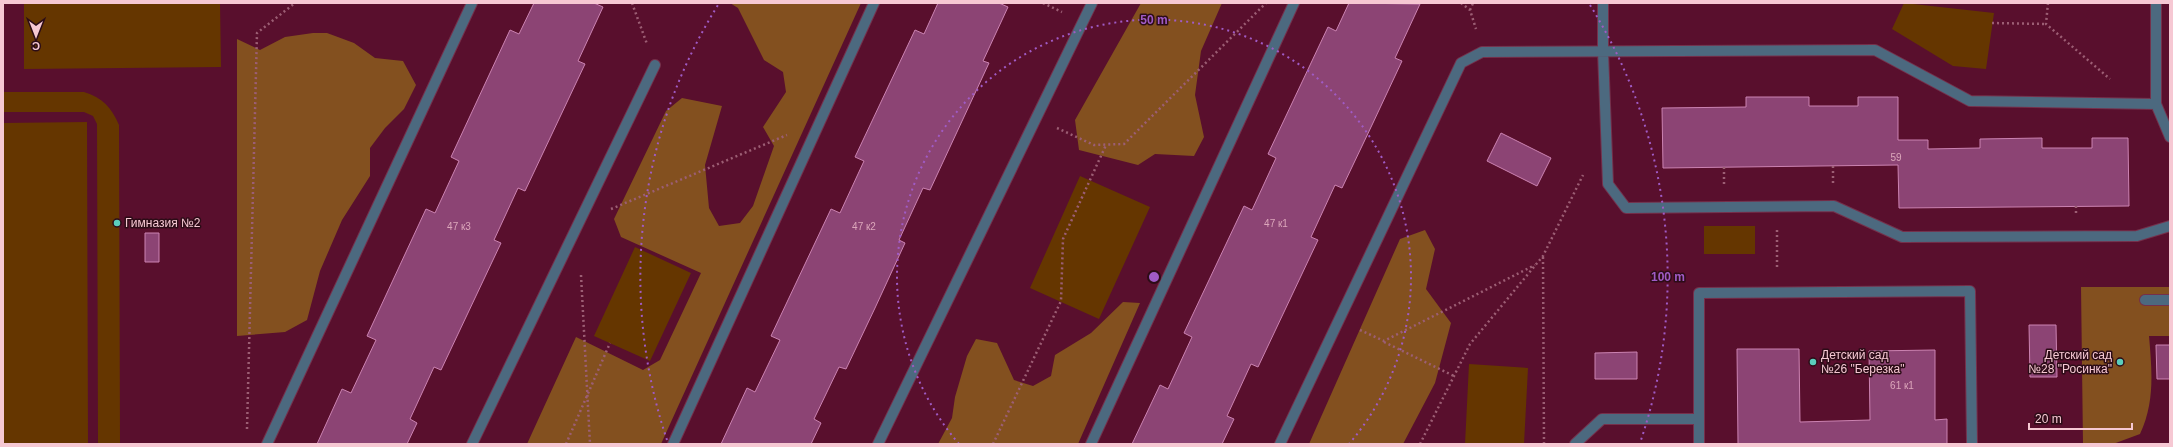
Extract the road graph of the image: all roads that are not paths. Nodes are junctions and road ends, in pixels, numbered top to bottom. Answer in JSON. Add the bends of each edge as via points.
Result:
{"nodes":[{"id":1,"x":472,"y":3,"type":"edge"},
{"id":2,"x":874,"y":3,"type":"edge"},
{"id":3,"x":1092,"y":3,"type":"edge"},
{"id":4,"x":1294,"y":3,"type":"edge"},
{"id":5,"x":1603,"y":3,"type":"edge"},
{"id":6,"x":2156,"y":3,"type":"edge"},
{"id":7,"x":1602,"y":52,"type":"junction"},
{"id":8,"x":655,"y":65,"type":"road end"},
{"id":9,"x":2156,"y":104,"type":"junction"},
{"id":10,"x":2170,"y":137,"type":"edge"},
{"id":11,"x":2170,"y":226,"type":"edge"},
{"id":12,"x":2146,"y":300,"type":"dead end"},
{"id":13,"x":2170,"y":300,"type":"edge"},
{"id":14,"x":1699,"y":419,"type":"junction"},
{"id":15,"x":266,"y":444,"type":"edge"},
{"id":16,"x":472,"y":444,"type":"edge"},
{"id":17,"x":673,"y":444,"type":"edge"},
{"id":18,"x":878,"y":444,"type":"edge"},
{"id":19,"x":1091,"y":444,"type":"edge"},
{"id":20,"x":1280,"y":444,"type":"edge"},
{"id":21,"x":1575,"y":444,"type":"edge"},
{"id":22,"x":1699,"y":444,"type":"edge"},
{"id":23,"x":1972,"y":444,"type":"edge"}],
"edges":[{"from":1,"to":15,"type":"lane"},
{"from":2,"to":17,"type":"lane"},
{"from":3,"to":18,"type":"lane"},
{"from":4,"to":19,"type":"lane"},
{"from":5,"to":7,"type":"lane"},
{"from":6,"to":9,"type":"lane"},
{"from":7,"to":9,"type":"lane","via":[[1875,50],[1970,101]]},
{"from":7,"to":11,"type":"lane","via":[[1608,184],[1626,208],[1834,206],[1902,237],[2137,236]]},
{"from":7,"to":20,"type":"lane","via":[[1482,52],[1461,64]]},
{"from":8,"to":16,"type":"lane"},
{"from":9,"to":10,"type":"lane"},
{"from":12,"to":13,"type":"lane"},
{"from":14,"to":21,"type":"lane","via":[[1602,419]]},
{"from":14,"to":22,"type":"lane"},
{"from":14,"to":23,"type":"lane","via":[[1699,293],[1970,291]]}]}
